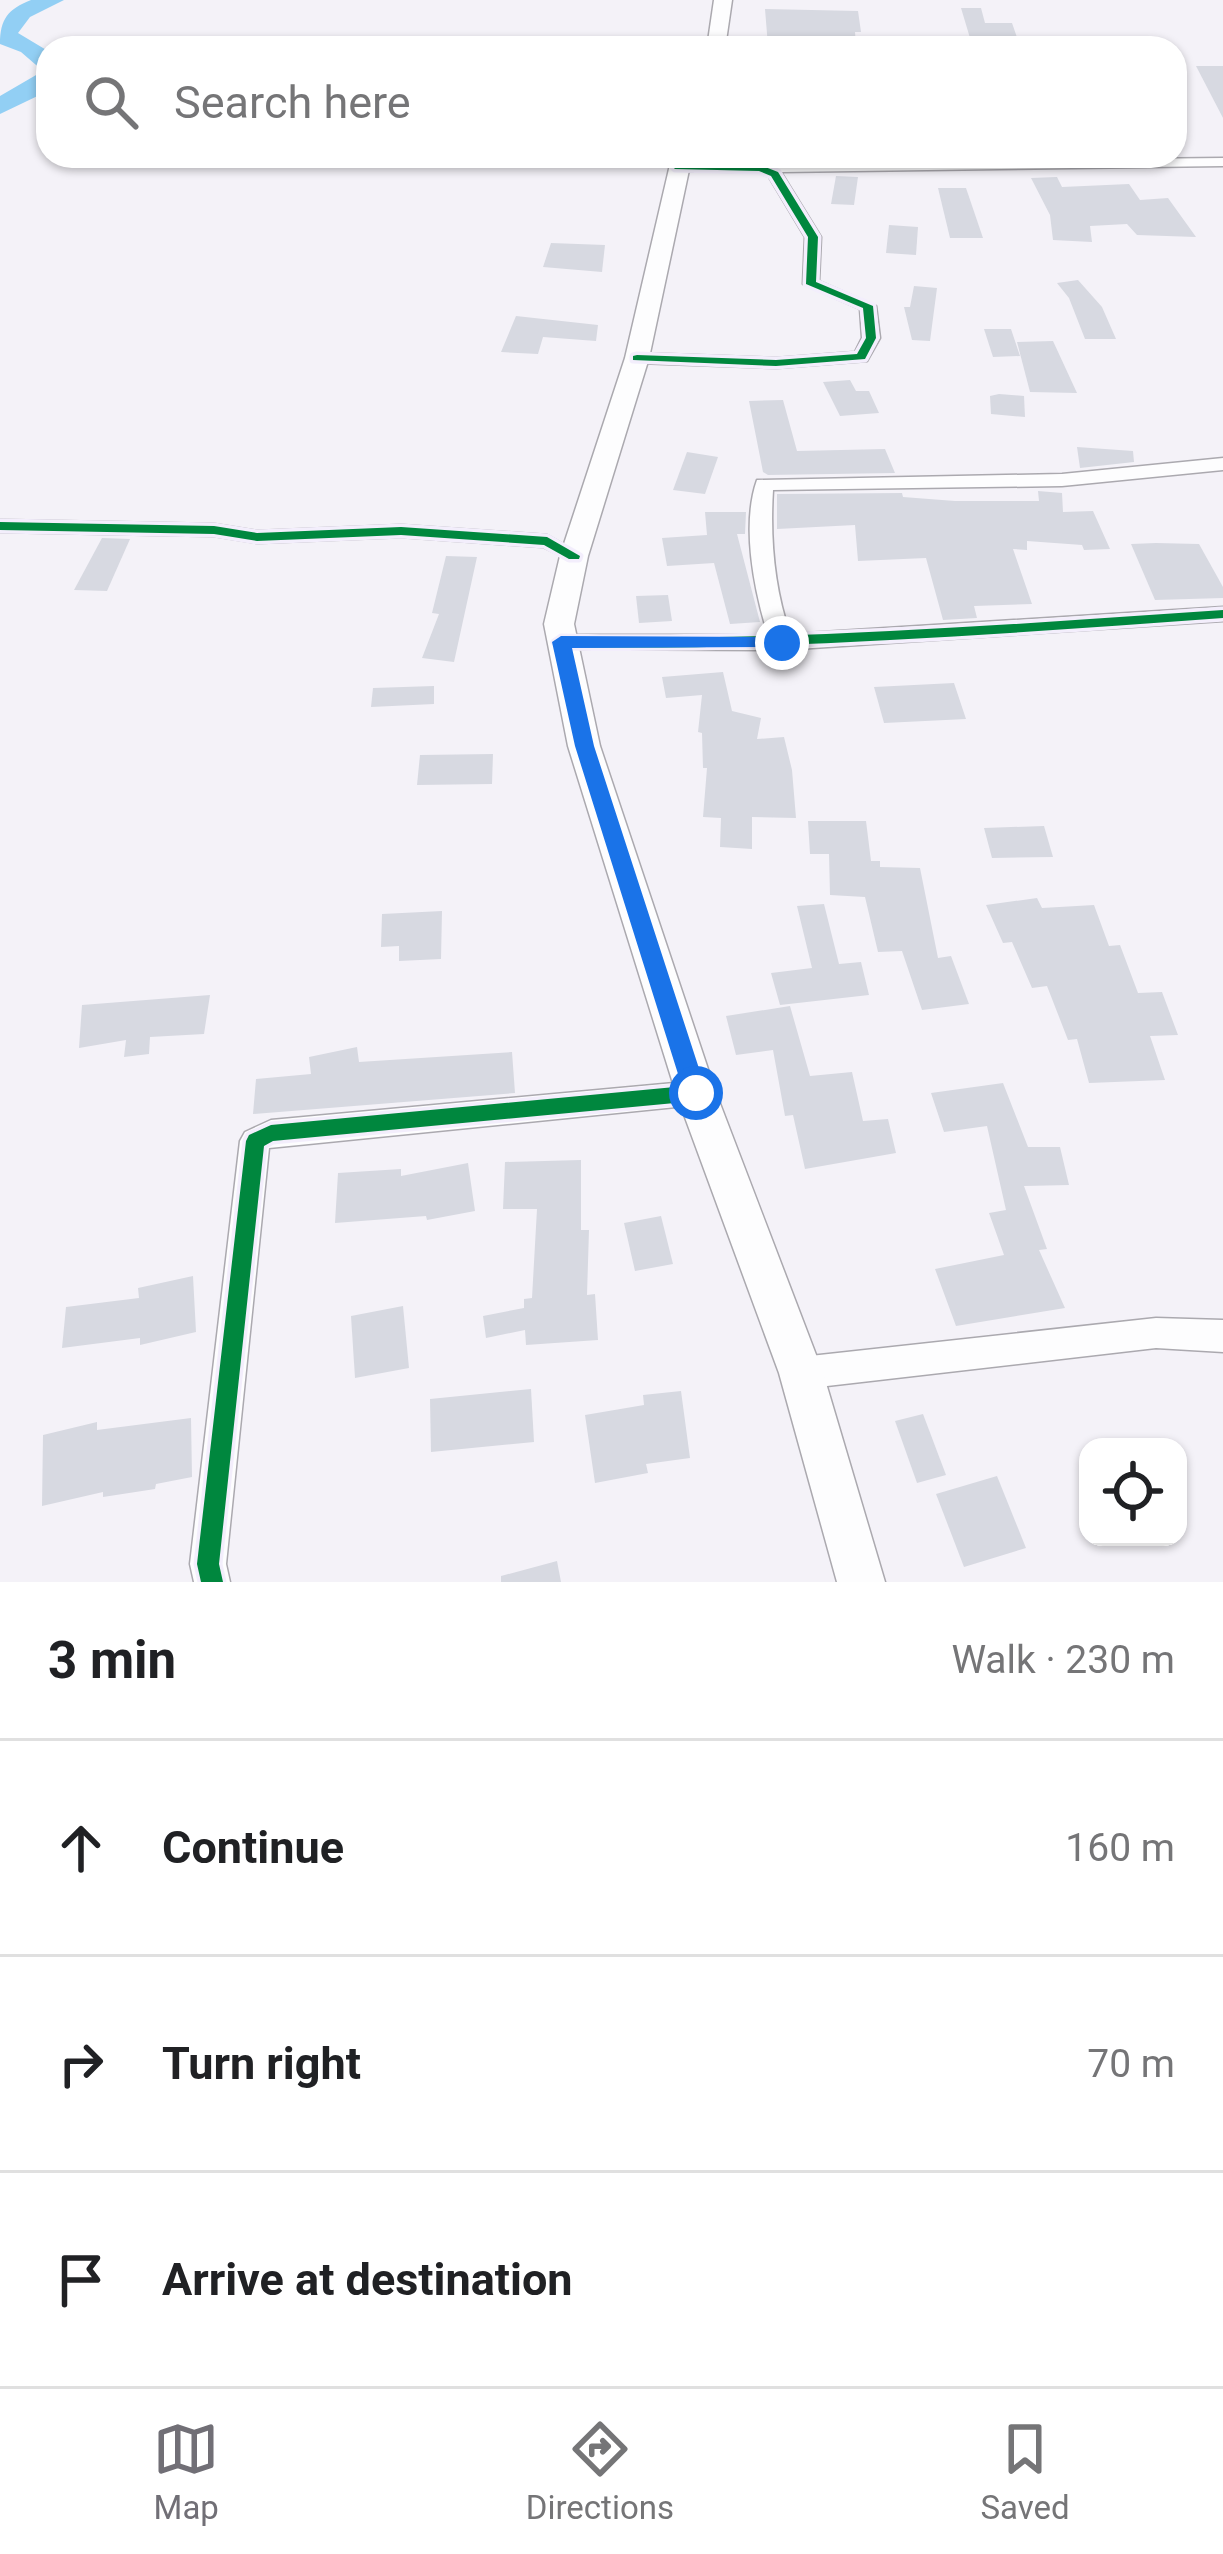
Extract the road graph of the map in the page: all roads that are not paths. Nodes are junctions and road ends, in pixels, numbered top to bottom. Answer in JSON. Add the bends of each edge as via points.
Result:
{"nodes":[{"id":1,"x":723,"y":0,"type":"edge"},
{"id":2,"x":718,"y":36,"type":"edge"},
{"id":3,"x":1187,"y":162,"type":"edge"},
{"id":4,"x":1223,"y":162,"type":"edge"},
{"id":5,"x":679,"y":168,"type":"edge"},
{"id":6,"x":760,"y":168,"type":"edge"},
{"id":7,"x":637,"y":358,"type":"junction"},
{"id":8,"x":1223,"y":464,"type":"edge"},
{"id":9,"x":0,"y":526,"type":"edge"},
{"id":10,"x":574,"y":556,"type":"junction"},
{"id":11,"x":1223,"y":614,"type":"edge"},
{"id":12,"x":561,"y":642,"type":"junction"},
{"id":13,"x":782,"y":643,"type":"junction"},
{"id":14,"x":696,"y":1093,"type":"junction"},
{"id":15,"x":1223,"y":1336,"type":"edge"},
{"id":16,"x":801,"y":1373,"type":"junction"},
{"id":17,"x":212,"y":1582,"type":"edge"},
{"id":18,"x":861,"y":1582,"type":"edge"}],
"edges":[{"from":1,"to":2,"type":"main road"},
{"from":3,"to":4,"type":"street"},
{"from":5,"to":7,"type":"main road"},
{"from":6,"to":7,"type":"street","via":[[785,185],[812,237],[811,284],[868,306],[871,338],[861,357]]},
{"from":7,"to":10,"type":"main road"},
{"from":8,"to":13,"type":"street","via":[[1062,480],[764,484],[760,523]]},
{"from":9,"to":10,"type":"street","via":[[257,537],[401,531],[547,541]]},
{"from":10,"to":12,"type":"main road"},
{"from":11,"to":13,"type":"street"},
{"from":12,"to":13,"type":"street"},
{"from":12,"to":14,"type":"main road","via":[[584,746]]},
{"from":14,"to":16,"type":"main road"},
{"from":14,"to":17,"type":"street","via":[[271,1133],[255,1141]]},
{"from":15,"to":16,"type":"street","via":[[1156,1334]]},
{"from":16,"to":18,"type":"main road"}]}
